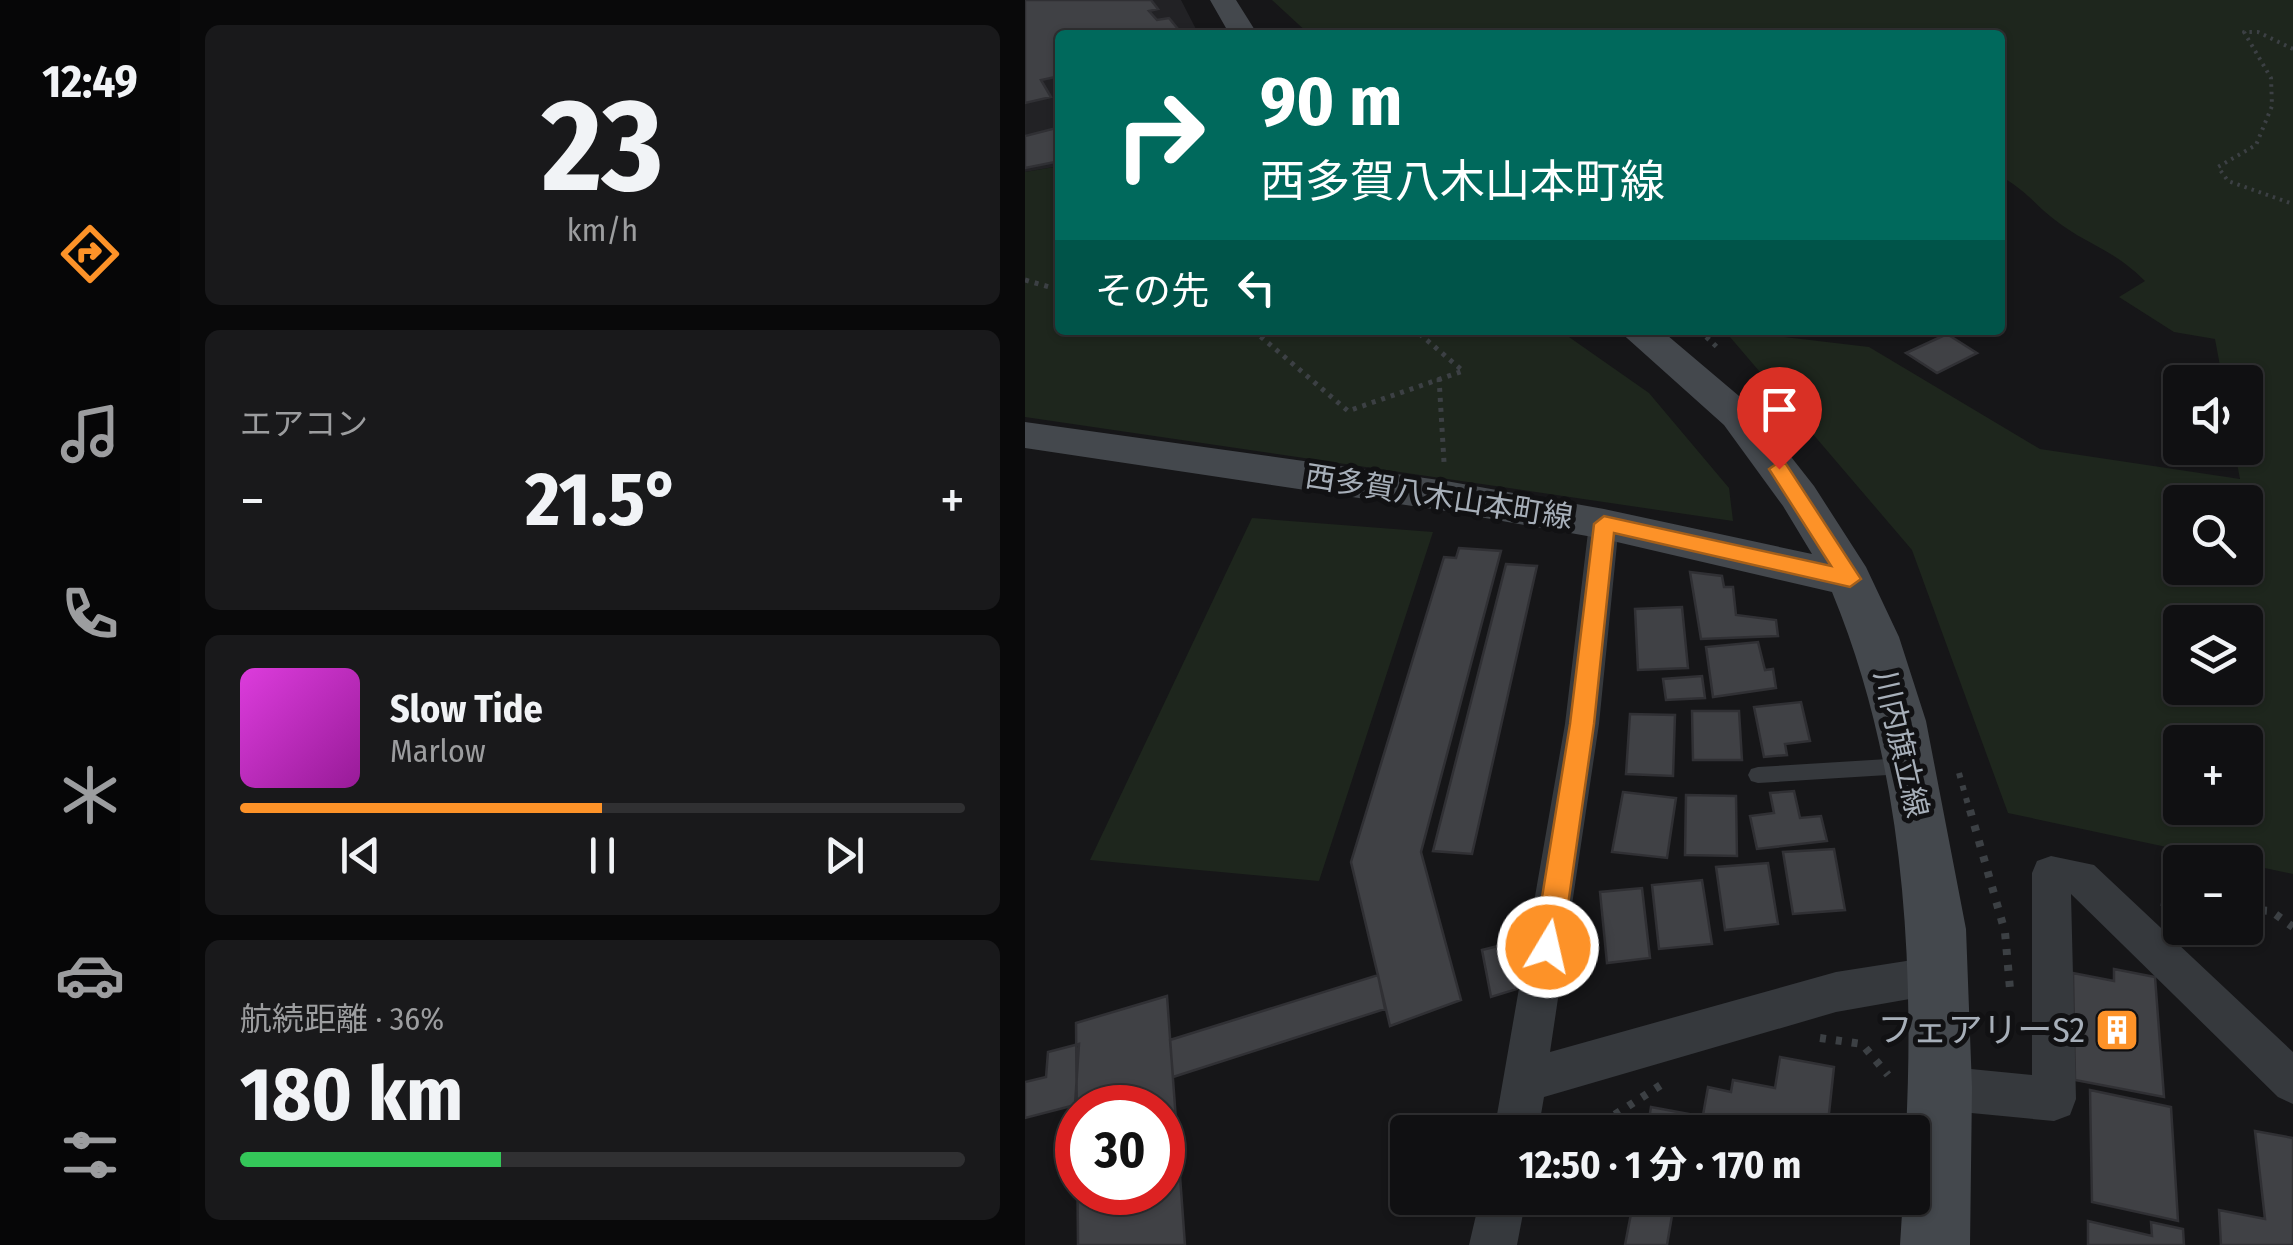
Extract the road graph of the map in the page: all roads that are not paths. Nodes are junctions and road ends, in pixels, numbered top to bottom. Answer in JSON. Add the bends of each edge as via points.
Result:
{"nodes":[{"id":1,"x":1223,"y":0,"type":"edge"},
{"id":2,"x":1241,"y":30,"type":"edge"},
{"id":3,"x":1643,"y":335,"type":"edge"},
{"id":4,"x":1025,"y":435,"type":"edge"},
{"id":5,"x":1604,"y":524,"type":"junction"},
{"id":6,"x":1850,"y":579,"type":"junction"},
{"id":7,"x":1909,"y":766,"type":"junction"},
{"id":8,"x":1758,"y":775,"type":"dead end"},
{"id":9,"x":1937,"y":975,"type":"junction"},
{"id":10,"x":1527,"y":1080,"type":"junction"},
{"id":11,"x":2293,"y":1082,"type":"edge"},
{"id":12,"x":1918,"y":1087,"type":"junction"},
{"id":13,"x":1520,"y":1115,"type":"edge"},
{"id":14,"x":1499,"y":1215,"type":"edge"},
{"id":15,"x":1493,"y":1245,"type":"edge"},
{"id":16,"x":1935,"y":1245,"type":"edge"}],
"edges":[{"from":1,"to":2,"type":"street"},
{"from":3,"to":6,"type":"street","name":"川内旗立線","via":[[1738,416]]},
{"from":4,"to":5,"type":"street","name":"西多賀八木山本町線"},
{"from":5,"to":6,"type":"street","name":"西多賀八木山本町線"},
{"from":5,"to":10,"type":"street","via":[[1582,724]]},
{"from":6,"to":7,"type":"street","name":"川内旗立線","via":[[1875,637]]},
{"from":7,"to":8,"type":"lane"},
{"from":7,"to":9,"type":"street","name":"川内旗立線","via":[[1937,928]]},
{"from":9,"to":10,"type":"street","via":[[1836,992]]},
{"from":9,"to":12,"type":"street","name":"川内旗立線"},
{"from":10,"to":13,"type":"street"},
{"from":11,"to":12,"type":"street","via":[[2080,878],[2051,873],[2054,1099]]},
{"from":12,"to":16,"type":"street","name":"川内旗立線"},
{"from":14,"to":15,"type":"street"}]}
